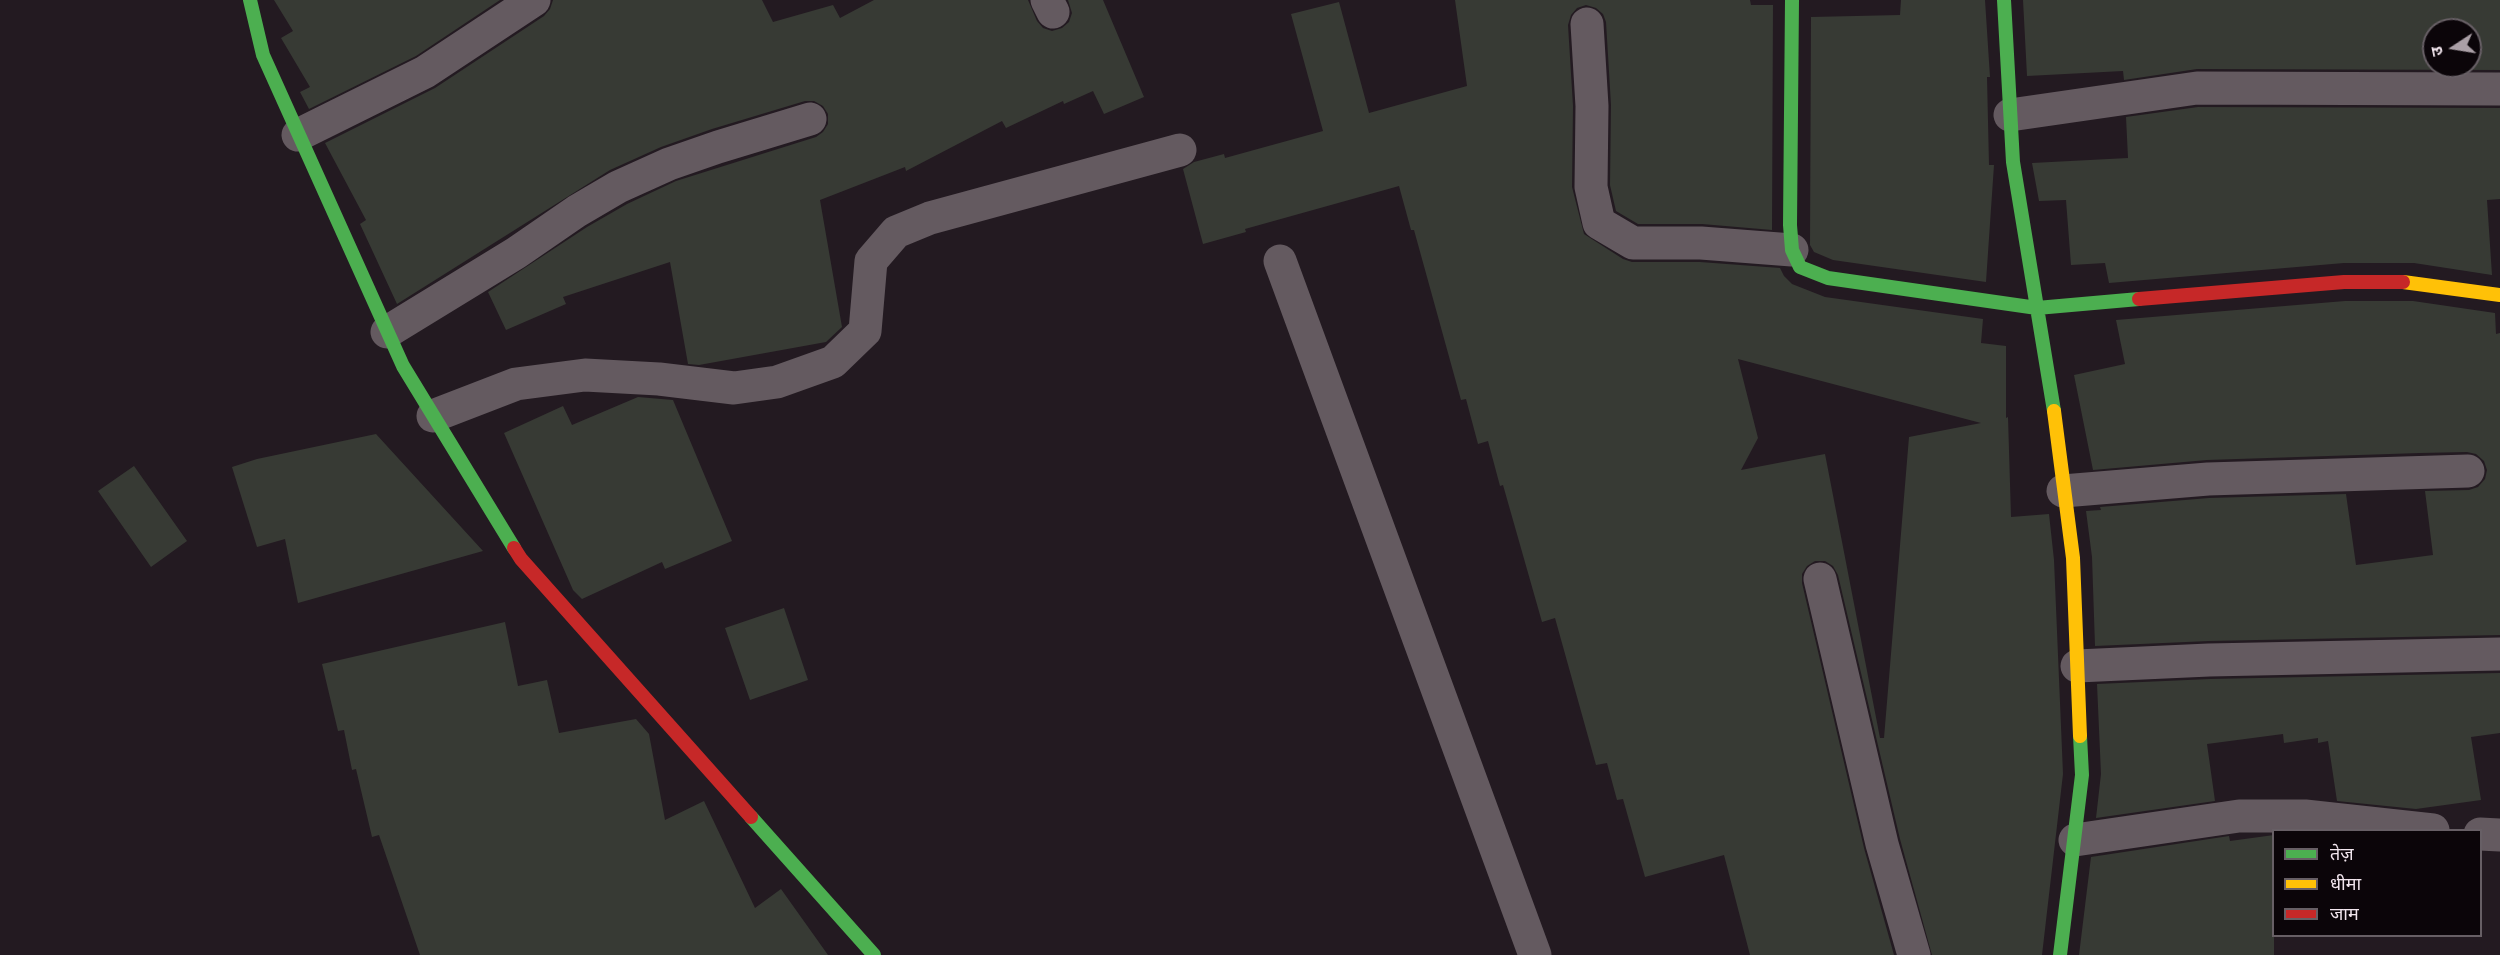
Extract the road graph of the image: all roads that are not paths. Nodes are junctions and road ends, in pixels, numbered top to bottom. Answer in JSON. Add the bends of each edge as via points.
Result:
{"nodes":[{"id":1,"x":250,"y":0,"type":"edge"},
{"id":2,"x":534,"y":0,"type":"edge"},
{"id":3,"x":1792,"y":0,"type":"edge"},
{"id":4,"x":2004,"y":0,"type":"edge"},
{"id":5,"x":1587,"y":24,"type":"dead end"},
{"id":6,"x":2500,"y":89,"type":"edge"},
{"id":7,"x":2010,"y":115,"type":"junction"},
{"id":8,"x":810,"y":119,"type":"dead end"},
{"id":9,"x":298,"y":135,"type":"junction"},
{"id":10,"x":1179,"y":150,"type":"dead end"},
{"id":11,"x":1792,"y":250,"type":"junction"},
{"id":12,"x":1280,"y":261,"type":"dead end"},
{"id":13,"x":2500,"y":295,"type":"edge"},
{"id":14,"x":2037,"y":308,"type":"junction"},
{"id":15,"x":387,"y":332,"type":"junction"},
{"id":16,"x":433,"y":416,"type":"junction"},
{"id":17,"x":2468,"y":471,"type":"dead end"},
{"id":18,"x":2063,"y":491,"type":"junction"},
{"id":19,"x":1820,"y":579,"type":"dead end"},
{"id":20,"x":2500,"y":654,"type":"edge"},
{"id":21,"x":2077,"y":666,"type":"junction"},
{"id":22,"x":2416,"y":829,"type":"edge"},
{"id":23,"x":2482,"y":834,"type":"edge"},
{"id":24,"x":2500,"y":835,"type":"edge"},
{"id":25,"x":2075,"y":840,"type":"junction"},
{"id":26,"x":874,"y":955,"type":"edge"},
{"id":27,"x":1535,"y":955,"type":"edge"},
{"id":28,"x":1914,"y":955,"type":"edge"},
{"id":29,"x":2060,"y":955,"type":"edge"}],
"edges":[{"from":1,"to":9,"type":"street","via":[[263,55]]},
{"from":2,"to":9,"type":"street","via":[[425,72]]},
{"from":3,"to":11,"type":"street"},
{"from":4,"to":7,"type":"street"},
{"from":5,"to":11,"type":"street","via":[[1591,187],[1599,223],[1633,243]]},
{"from":6,"to":7,"type":"street","via":[[2197,88]]},
{"from":7,"to":14,"type":"street","via":[[2013,162]]},
{"from":8,"to":15,"type":"street","via":[[669,164],[618,187]]},
{"from":9,"to":15,"type":"street"},
{"from":10,"to":16,"type":"street","via":[[930,218],[896,232],[871,261],[865,331],[833,362],[811,370],[777,382],[734,388],[585,375],[516,384]]},
{"from":11,"to":14,"type":"street","via":[[1800,267],[1828,278]]},
{"from":12,"to":27,"type":"street"},
{"from":13,"to":14,"type":"street","via":[[2414,282],[2344,282]]},
{"from":14,"to":18,"type":"street","via":[[2051,385]]},
{"from":15,"to":16,"type":"street"},
{"from":16,"to":26,"type":"street","via":[[521,559]]},
{"from":17,"to":18,"type":"street","via":[[2208,479]]},
{"from":18,"to":21,"type":"street","via":[[2073,558]]},
{"from":19,"to":28,"type":"street","via":[[1882,844]]},
{"from":20,"to":21,"type":"street"},
{"from":21,"to":25,"type":"street","via":[[2082,776]]},
{"from":22,"to":25,"type":"street","via":[[2305,816],[2240,816]]},
{"from":23,"to":24,"type":"street"},
{"from":25,"to":29,"type":"street"}]}
